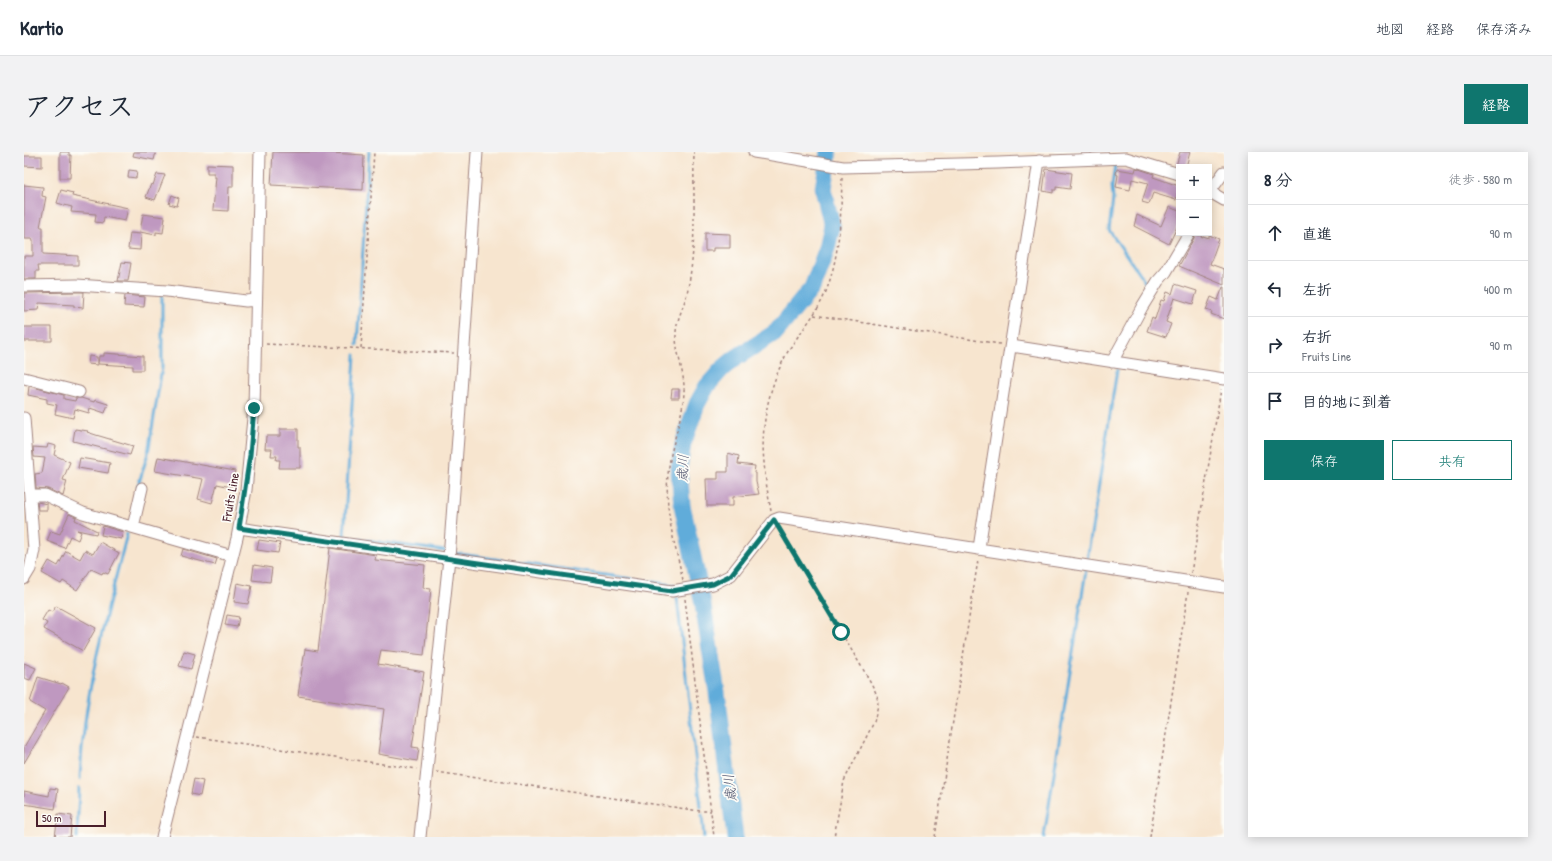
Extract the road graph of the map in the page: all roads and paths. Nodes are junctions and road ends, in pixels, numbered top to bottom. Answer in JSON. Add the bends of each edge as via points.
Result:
{"nodes":[{"id":1,"x":260,"y":152,"type":"edge"},
{"id":2,"x":374,"y":152,"type":"edge"},
{"id":3,"x":477,"y":152,"type":"edge"},
{"id":4,"x":694,"y":152,"type":"edge"},
{"id":5,"x":754,"y":152,"type":"edge"},
{"id":6,"x":1121,"y":155,"type":"edge"},
{"id":7,"x":1039,"y":161,"type":"junction"},
{"id":8,"x":840,"y":166,"type":"junction"},
{"id":9,"x":1224,"y":172,"type":"edge"},
{"id":10,"x":1176,"y":173,"type":"edge"},
{"id":11,"x":1212,"y":187,"type":"edge"},
{"id":12,"x":1212,"y":189,"type":"edge"},
{"id":13,"x":1224,"y":200,"type":"edge"},
{"id":14,"x":1187,"y":236,"type":"edge"},
{"id":15,"x":24,"y":286,"type":"edge"},
{"id":16,"x":256,"y":300,"type":"junction"},
{"id":17,"x":814,"y":315,"type":"junction"},
{"id":18,"x":256,"y":344,"type":"junction"},
{"id":19,"x":1011,"y":346,"type":"junction"},
{"id":20,"x":361,"y":348,"type":"junction"},
{"id":21,"x":464,"y":354,"type":"junction"},
{"id":22,"x":1112,"y":362,"type":"junction"},
{"id":23,"x":24,"y":378,"type":"edge"},
{"id":24,"x":1223,"y":379,"type":"edge"},
{"id":25,"x":79,"y":392,"type":"dead end"},
{"id":26,"x":24,"y":418,"type":"edge"},
{"id":27,"x":25,"y":453,"type":"edge"},
{"id":28,"x":142,"y":488,"type":"dead end"},
{"id":29,"x":30,"y":495,"type":"junction"},
{"id":30,"x":774,"y":520,"type":"junction"},
{"id":31,"x":133,"y":527,"type":"junction"},
{"id":32,"x":239,"y":528,"type":"junction"},
{"id":33,"x":979,"y":548,"type":"junction"},
{"id":34,"x":232,"y":556,"type":"junction"},
{"id":35,"x":449,"y":558,"type":"junction"},
{"id":36,"x":24,"y":579,"type":"edge"},
{"id":37,"x":1190,"y":581,"type":"junction"},
{"id":38,"x":1224,"y":587,"type":"edge"},
{"id":39,"x":684,"y":590,"type":"junction"},
{"id":40,"x":187,"y":737,"type":"junction"},
{"id":41,"x":427,"y":770,"type":"junction"},
{"id":42,"x":711,"y":811,"type":"junction"},
{"id":43,"x":162,"y":837,"type":"edge"},
{"id":44,"x":420,"y":837,"type":"edge"},
{"id":45,"x":714,"y":837,"type":"edge"},
{"id":46,"x":834,"y":837,"type":"edge"},
{"id":47,"x":935,"y":837,"type":"edge"},
{"id":48,"x":1150,"y":837,"type":"edge"}],
"edges":[{"from":1,"to":16,"type":"street","name":"Fruits Line"},
{"from":2,"to":20,"type":"path"},
{"from":3,"to":21,"type":"street"},
{"from":4,"to":39,"type":"path","via":[[693,252],[688,289],[676,331],[684,392],[683,406],[669,466],[666,493]]},
{"from":5,"to":8,"type":"street"},
{"from":6,"to":7,"type":"street"},
{"from":6,"to":10,"type":"street"},
{"from":7,"to":8,"type":"street"},
{"from":7,"to":19,"type":"street"},
{"from":8,"to":17,"type":"path","via":[[835,261],[828,288]]},
{"from":9,"to":11,"type":"street"},
{"from":12,"to":13,"type":"street"},
{"from":14,"to":22,"type":"street","via":[[1142,307]]},
{"from":15,"to":16,"type":"street","via":[[77,285]]},
{"from":16,"to":18,"type":"street","name":"Fruits Line"},
{"from":17,"to":19,"type":"path"},
{"from":17,"to":30,"type":"path","via":[[776,375],[767,410],[764,462]]},
{"from":18,"to":20,"type":"path"},
{"from":18,"to":32,"type":"street","name":"Fruits Line","via":[[253,434]]},
{"from":19,"to":22,"type":"street"},
{"from":19,"to":33,"type":"street"},
{"from":20,"to":21,"type":"path"},
{"from":21,"to":35,"type":"street"},
{"from":22,"to":24,"type":"street"},
{"from":23,"to":25,"type":"street"},
{"from":24,"to":37,"type":"path"},
{"from":26,"to":27,"type":"street"},
{"from":27,"to":29,"type":"street"},
{"from":28,"to":31,"type":"street"},
{"from":29,"to":31,"type":"street","via":[[45,495],[83,513]]},
{"from":29,"to":36,"type":"street","via":[[34,550],[30,569]]},
{"from":30,"to":33,"type":"street","via":[[779,518]]},
{"from":30,"to":39,"type":"street","via":[[731,575],[713,584]]},
{"from":30,"to":46,"type":"path","via":[[877,695],[878,705],[874,722],[844,781]]},
{"from":31,"to":34,"type":"street"},
{"from":32,"to":34,"type":"street","name":"Fruits Line"},
{"from":32,"to":35,"type":"street"},
{"from":33,"to":37,"type":"street"},
{"from":33,"to":47,"type":"path"},
{"from":34,"to":40,"type":"street","name":"Fruits Line"},
{"from":35,"to":39,"type":"street","via":[[672,591]]},
{"from":35,"to":41,"type":"street"},
{"from":37,"to":38,"type":"street"},
{"from":37,"to":48,"type":"path"},
{"from":39,"to":42,"type":"path"},
{"from":40,"to":41,"type":"path"},
{"from":40,"to":43,"type":"street","name":"Fruits Line"},
{"from":41,"to":42,"type":"path"},
{"from":41,"to":44,"type":"street"},
{"from":42,"to":45,"type":"path"}]}
